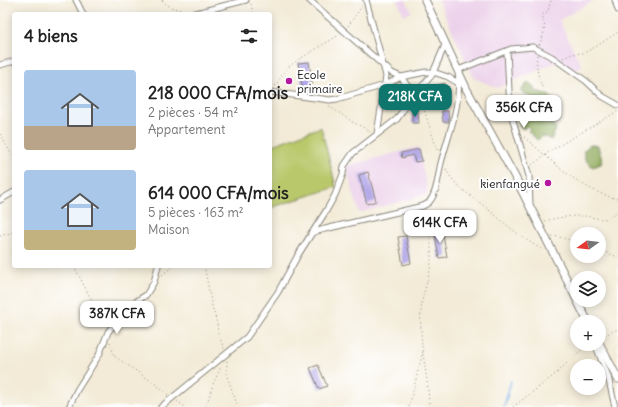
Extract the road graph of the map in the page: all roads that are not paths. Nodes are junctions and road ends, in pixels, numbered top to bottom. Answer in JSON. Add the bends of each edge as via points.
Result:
{"nodes":[{"id":1,"x":76,"y":0,"type":"edge"},
{"id":2,"x":246,"y":0,"type":"edge"},
{"id":3,"x":309,"y":0,"type":"edge"},
{"id":4,"x":366,"y":0,"type":"edge"},
{"id":5,"x":424,"y":0,"type":"edge"},
{"id":6,"x":615,"y":0,"type":"edge"},
{"id":7,"x":618,"y":10,"type":"edge"},
{"id":8,"x":82,"y":12,"type":"edge"},
{"id":9,"x":201,"y":12,"type":"edge"},
{"id":10,"x":445,"y":45,"type":"junction"},
{"id":11,"x":507,"y":50,"type":"junction"},
{"id":12,"x":12,"y":62,"type":"edge"},
{"id":13,"x":0,"y":65,"type":"edge"},
{"id":14,"x":383,"y":66,"type":"junction"},
{"id":15,"x":458,"y":70,"type":"junction"},
{"id":16,"x":433,"y":72,"type":"junction"},
{"id":17,"x":401,"y":77,"type":"junction"},
{"id":18,"x":460,"y":83,"type":"junction"},
{"id":19,"x":385,"y":85,"type":"junction"},
{"id":20,"x":467,"y":90,"type":"junction"},
{"id":21,"x":272,"y":92,"type":"edge"},
{"id":22,"x":414,"y":95,"type":"junction"},
{"id":23,"x":618,"y":105,"type":"edge"},
{"id":24,"x":375,"y":135,"type":"junction"},
{"id":25,"x":12,"y":193,"type":"edge"},
{"id":26,"x":0,"y":200,"type":"edge"},
{"id":27,"x":530,"y":206,"type":"junction"},
{"id":28,"x":311,"y":233,"type":"junction"},
{"id":29,"x":158,"y":268,"type":"edge"},
{"id":30,"x":570,"y":286,"type":"edge"},
{"id":31,"x":598,"y":351,"type":"edge"},
{"id":32,"x":603,"y":351,"type":"edge"},
{"id":33,"x":618,"y":379,"type":"edge"},
{"id":34,"x":69,"y":407,"type":"edge"},
{"id":35,"x":161,"y":407,"type":"edge"},
{"id":36,"x":615,"y":407,"type":"edge"}],
"edges":[{"from":1,"to":8,"type":"street"},
{"from":2,"to":9,"type":"street"},
{"from":3,"to":14,"type":"street"},
{"from":4,"to":14,"type":"street"},
{"from":5,"to":10,"type":"main road"},
{"from":6,"to":7,"type":"street"},
{"from":10,"to":15,"type":"main road"},
{"from":10,"to":16,"type":"street"},
{"from":11,"to":15,"type":"street"},
{"from":11,"to":23,"type":"street","via":[[520,47],[538,48]]},
{"from":11,"to":27,"type":"street","via":[[510,110],[529,176]]},
{"from":12,"to":13,"type":"street"},
{"from":14,"to":17,"type":"street"},
{"from":14,"to":19,"type":"street"},
{"from":15,"to":18,"type":"street"},
{"from":15,"to":20,"type":"main road"},
{"from":16,"to":17,"type":"street"},
{"from":16,"to":18,"type":"street"},
{"from":16,"to":22,"type":"street"},
{"from":17,"to":19,"type":"street"},
{"from":17,"to":22,"type":"street"},
{"from":18,"to":20,"type":"street"},
{"from":18,"to":28,"type":"street","via":[[455,118],[430,202],[423,206]]},
{"from":19,"to":21,"type":"street","via":[[330,100]]},
{"from":19,"to":24,"type":"street"},
{"from":20,"to":27,"type":"main road"},
{"from":22,"to":24,"type":"street","via":[[397,119]]},
{"from":24,"to":28,"type":"street","via":[[347,159],[335,195]]},
{"from":25,"to":26,"type":"street"},
{"from":27,"to":30,"type":"main road"},
{"from":28,"to":35,"type":"street","via":[[278,292],[247,337]]},
{"from":29,"to":34,"type":"street","via":[[154,282],[146,295],[128,307],[108,332],[99,355]]},
{"from":31,"to":36,"type":"street","via":[[608,376]]},
{"from":32,"to":33,"type":"main road"}]}
